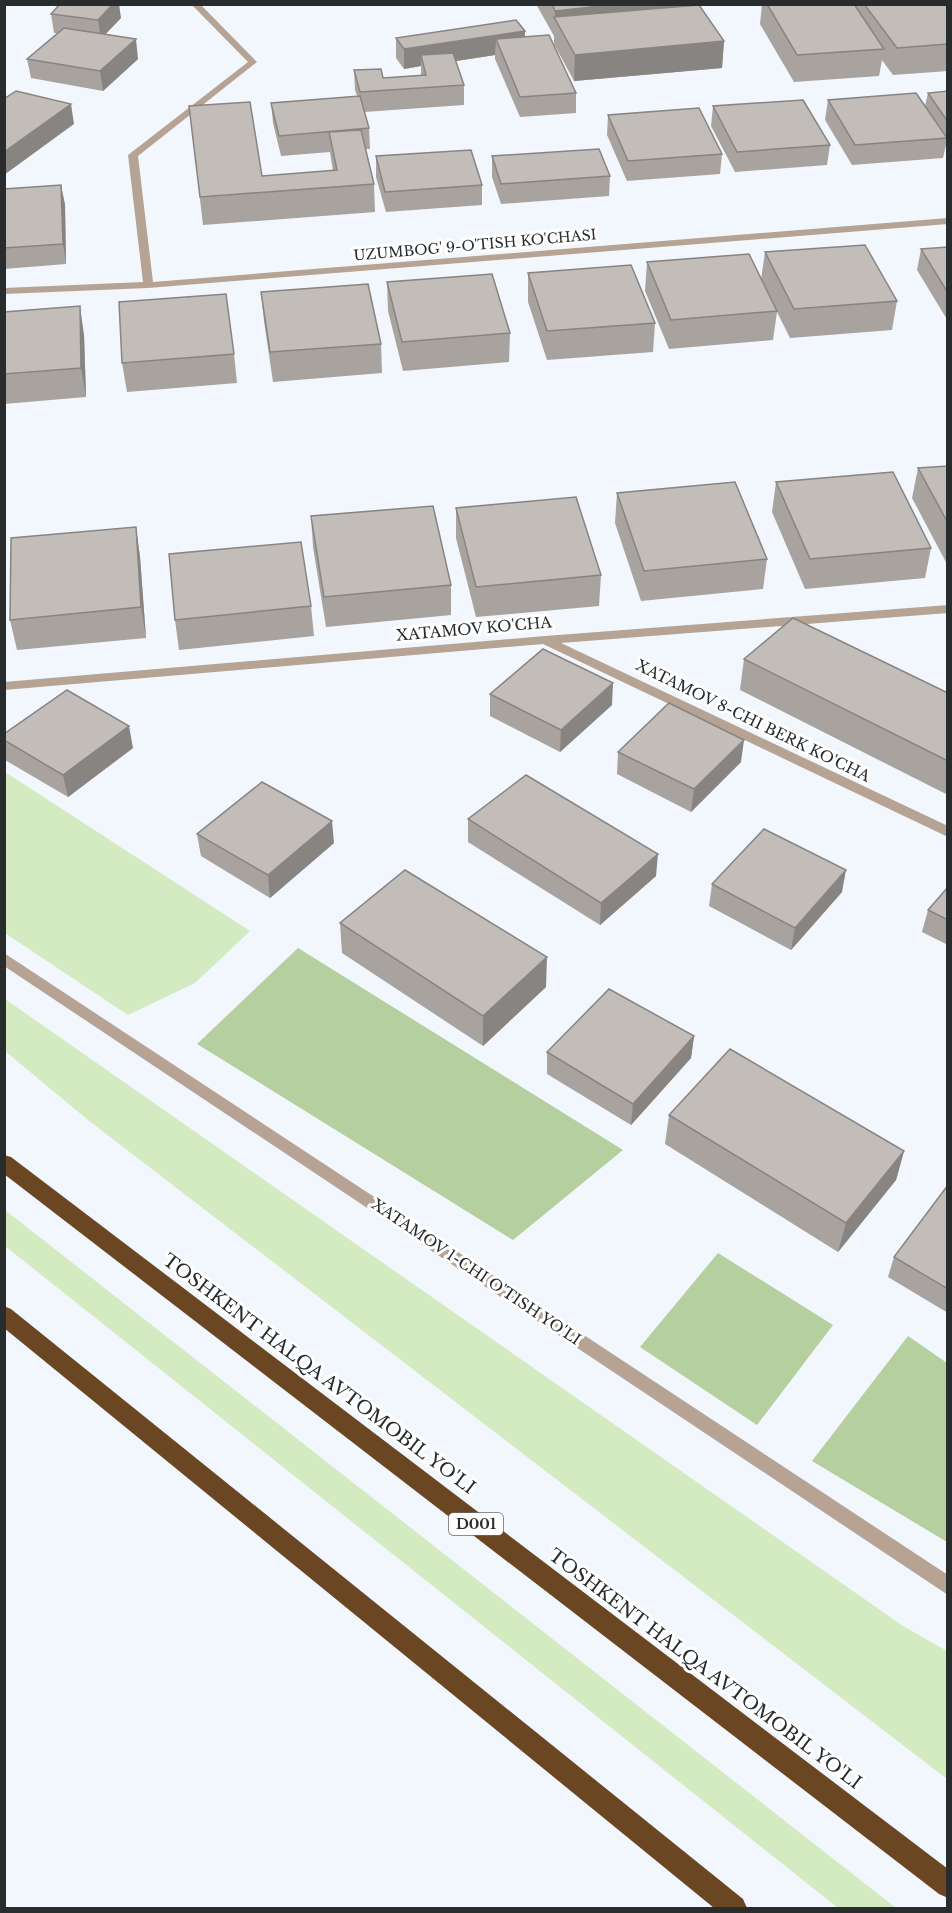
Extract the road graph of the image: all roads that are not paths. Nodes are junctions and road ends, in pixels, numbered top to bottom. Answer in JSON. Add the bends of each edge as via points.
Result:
{"nodes":[{"id":1,"x":195,"y":4,"type":"edge"},
{"id":2,"x":948,"y":221,"type":"edge"},
{"id":3,"x":148,"y":285,"type":"junction"},
{"id":4,"x":4,"y":291,"type":"edge"},
{"id":5,"x":948,"y":609,"type":"edge"},
{"id":6,"x":545,"y":640,"type":"junction"},
{"id":7,"x":4,"y":686,"type":"edge"},
{"id":8,"x":948,"y":832,"type":"edge"},
{"id":9,"x":4,"y":958,"type":"edge"},
{"id":10,"x":4,"y":1163,"type":"edge"},
{"id":11,"x":4,"y":1315,"type":"edge"},
{"id":12,"x":948,"y":1586,"type":"edge"},
{"id":13,"x":948,"y":1885,"type":"edge"},
{"id":14,"x":734,"y":1908,"type":"edge"}],
"edges":[{"from":1,"to":3,"type":"street","via":[[253,62],[133,154]]},
{"from":2,"to":3,"type":"street","name":"UZUMBOG' 9-O'TISH KO'CHASI"},
{"from":3,"to":4,"type":"street","name":"UZUMBOG' 9-O'TISH KO'CHASI"},
{"from":5,"to":6,"type":"street","name":"XATAMOV KO'CHA"},
{"from":6,"to":7,"type":"street","name":"XATAMOV KO'CHA"},
{"from":6,"to":8,"type":"street","name":"XATAMOV 8-CHI BERK KO'CHA"},
{"from":9,"to":12,"type":"street","name":"XATAMOV 1-CHI O'TISH YO'LI"},
{"from":10,"to":13,"type":"highway","name":"TOSHKENT HALQA AVTOMOBIL YO'LI","number":"D001"},
{"from":11,"to":14,"type":"highway"}]}
